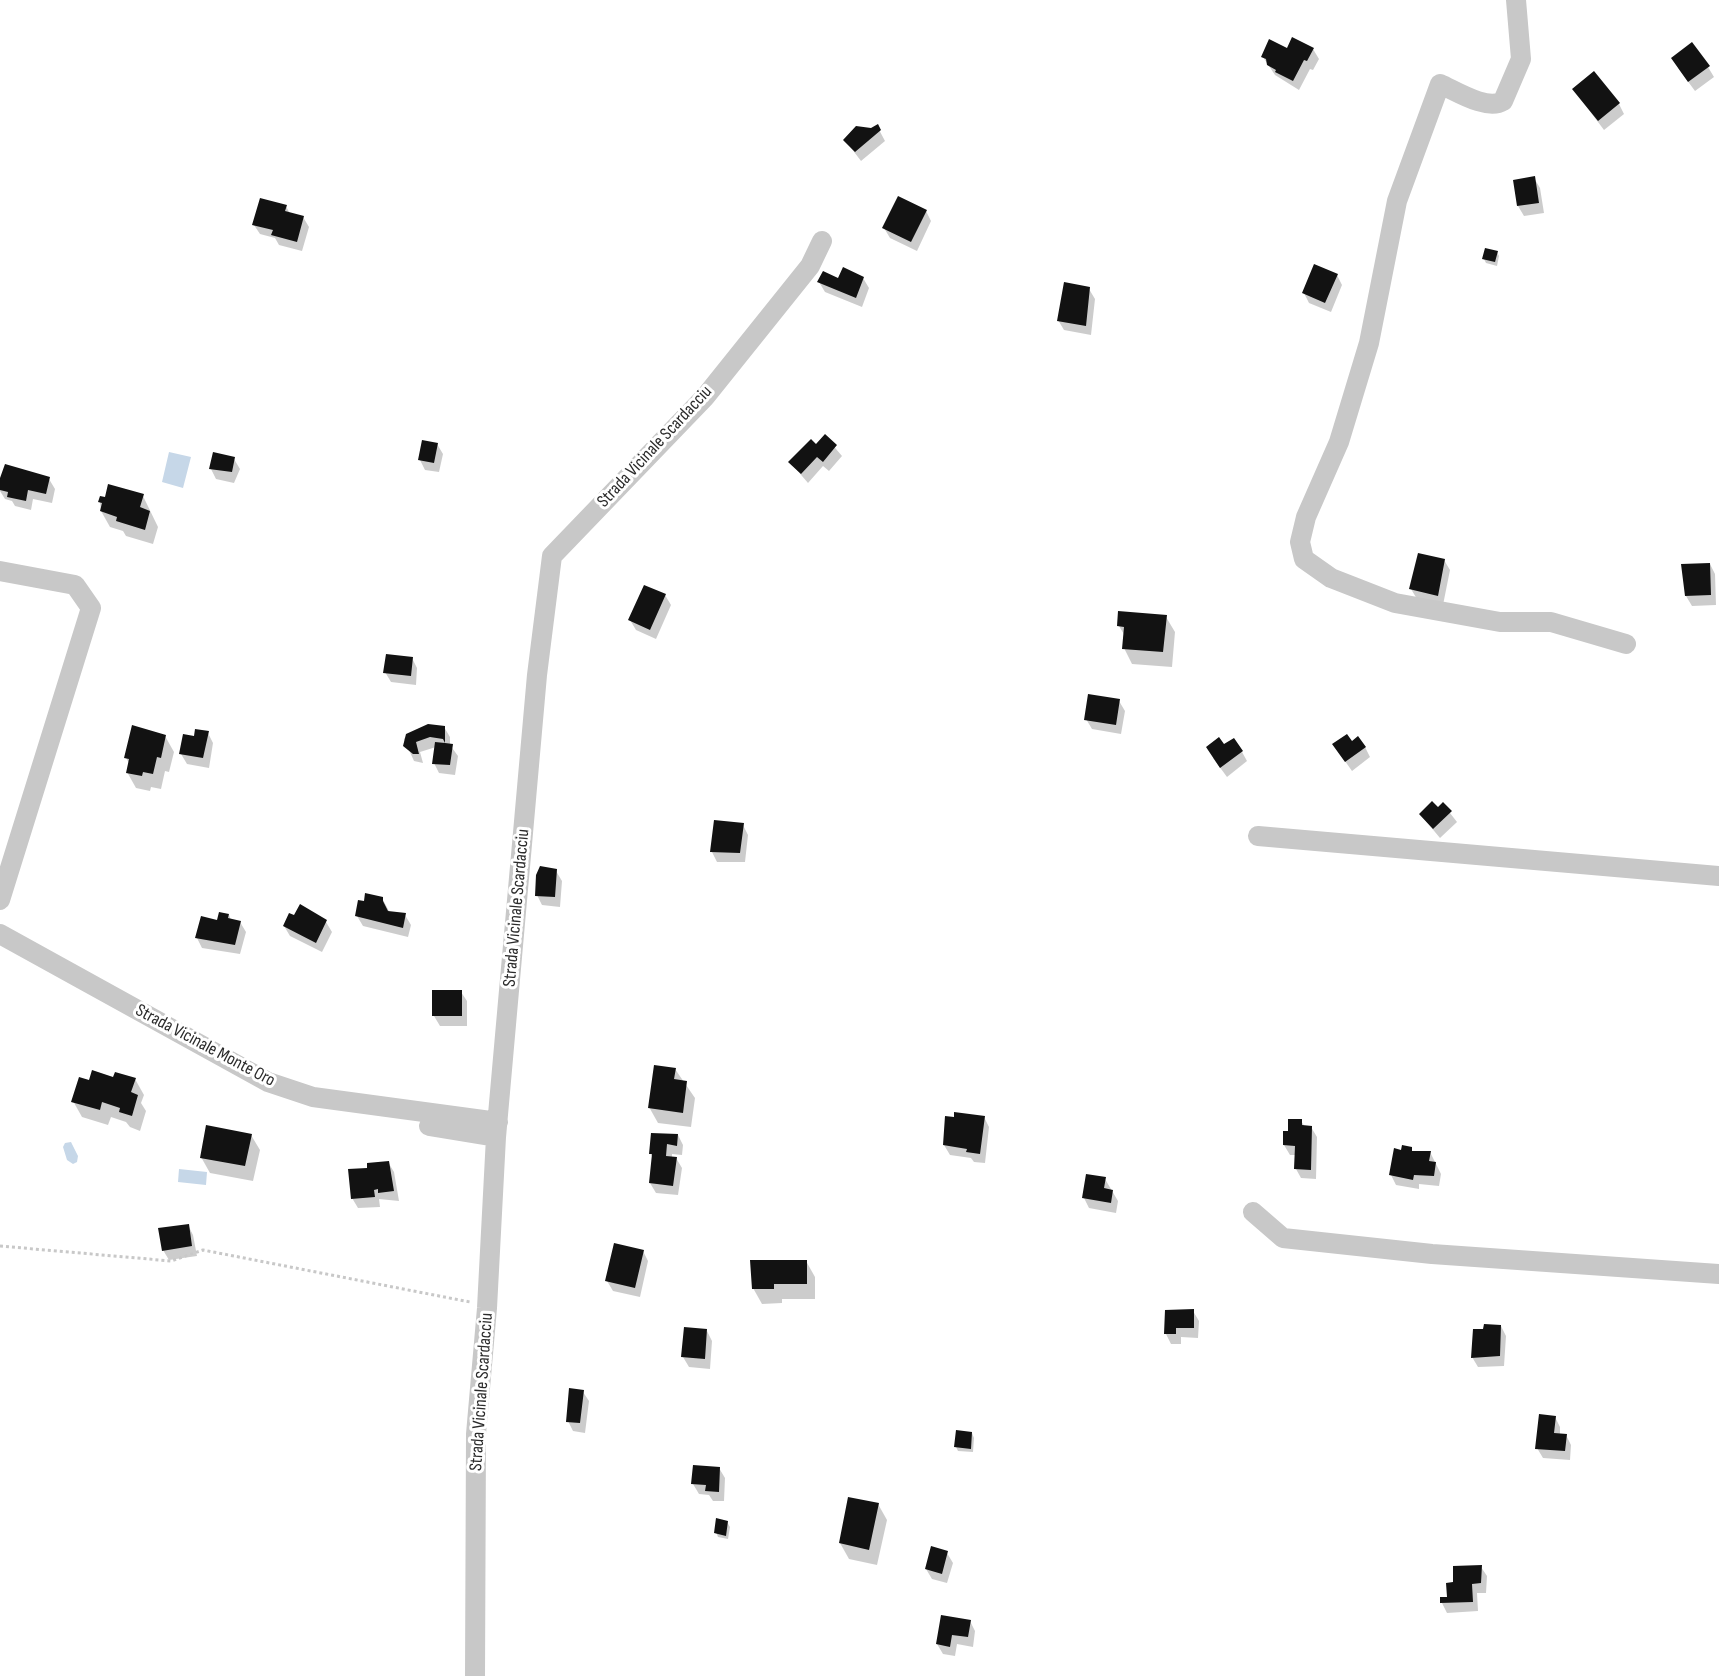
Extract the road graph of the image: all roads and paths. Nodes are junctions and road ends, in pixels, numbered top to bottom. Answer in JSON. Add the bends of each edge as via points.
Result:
{"nodes":[{"id":1,"x":1516,"y":0,"type":"edge"},
{"id":2,"x":822,"y":241,"type":"dead end"},
{"id":3,"x":0,"y":571,"type":"edge"},
{"id":4,"x":1626,"y":644,"type":"dead end"},
{"id":5,"x":1258,"y":836,"type":"dead end"},
{"id":6,"x":1719,"y":876,"type":"edge"},
{"id":7,"x":0,"y":900,"type":"edge"},
{"id":8,"x":0,"y":934,"type":"edge"},
{"id":9,"x":0,"y":947,"type":"edge"},
{"id":10,"x":497,"y":1130,"type":"junction"},
{"id":11,"x":1253,"y":1212,"type":"dead end"},
{"id":12,"x":0,"y":1246,"type":"edge"},
{"id":13,"x":1719,"y":1274,"type":"edge"},
{"id":14,"x":487,"y":1308,"type":"junction"},
{"id":15,"x":475,"y":1676,"type":"edge"}],
"edges":[{"from":1,"to":4,"type":"street","via":[[1521,59],[1503,101],[1488,104],[1440,84],[1397,201],[1369,342],[1343,431],[1306,518],[1300,542],[1304,559],[1330,578],[1395,603],[1500,622],[1551,622]]},
{"from":2,"to":10,"type":"street","name":"Strada Vicinale Scardacciu","via":[[810,266],[705,397],[552,556],[537,675]]},
{"from":3,"to":7,"type":"street","via":[[75,585],[91,608]]},
{"from":5,"to":6,"type":"street"},
{"from":8,"to":10,"type":"street","name":"Strada Vicinale Monte Oro","via":[[268,1082],[313,1097]]},
{"from":9,"to":10,"type":"street","name":"Strada Vicinale Monte Oro","via":[[289,1104]]},
{"from":10,"to":14,"type":"street","name":"Strada Vicinale Scardacciu"},
{"from":11,"to":13,"type":"street","via":[[1284,1238],[1432,1254]]},
{"from":12,"to":14,"type":"path","via":[[171,1261],[202,1250],[463,1299]]},
{"from":14,"to":15,"type":"street","name":"Strada Vicinale Scardacciu","via":[[476,1434]]}]}
